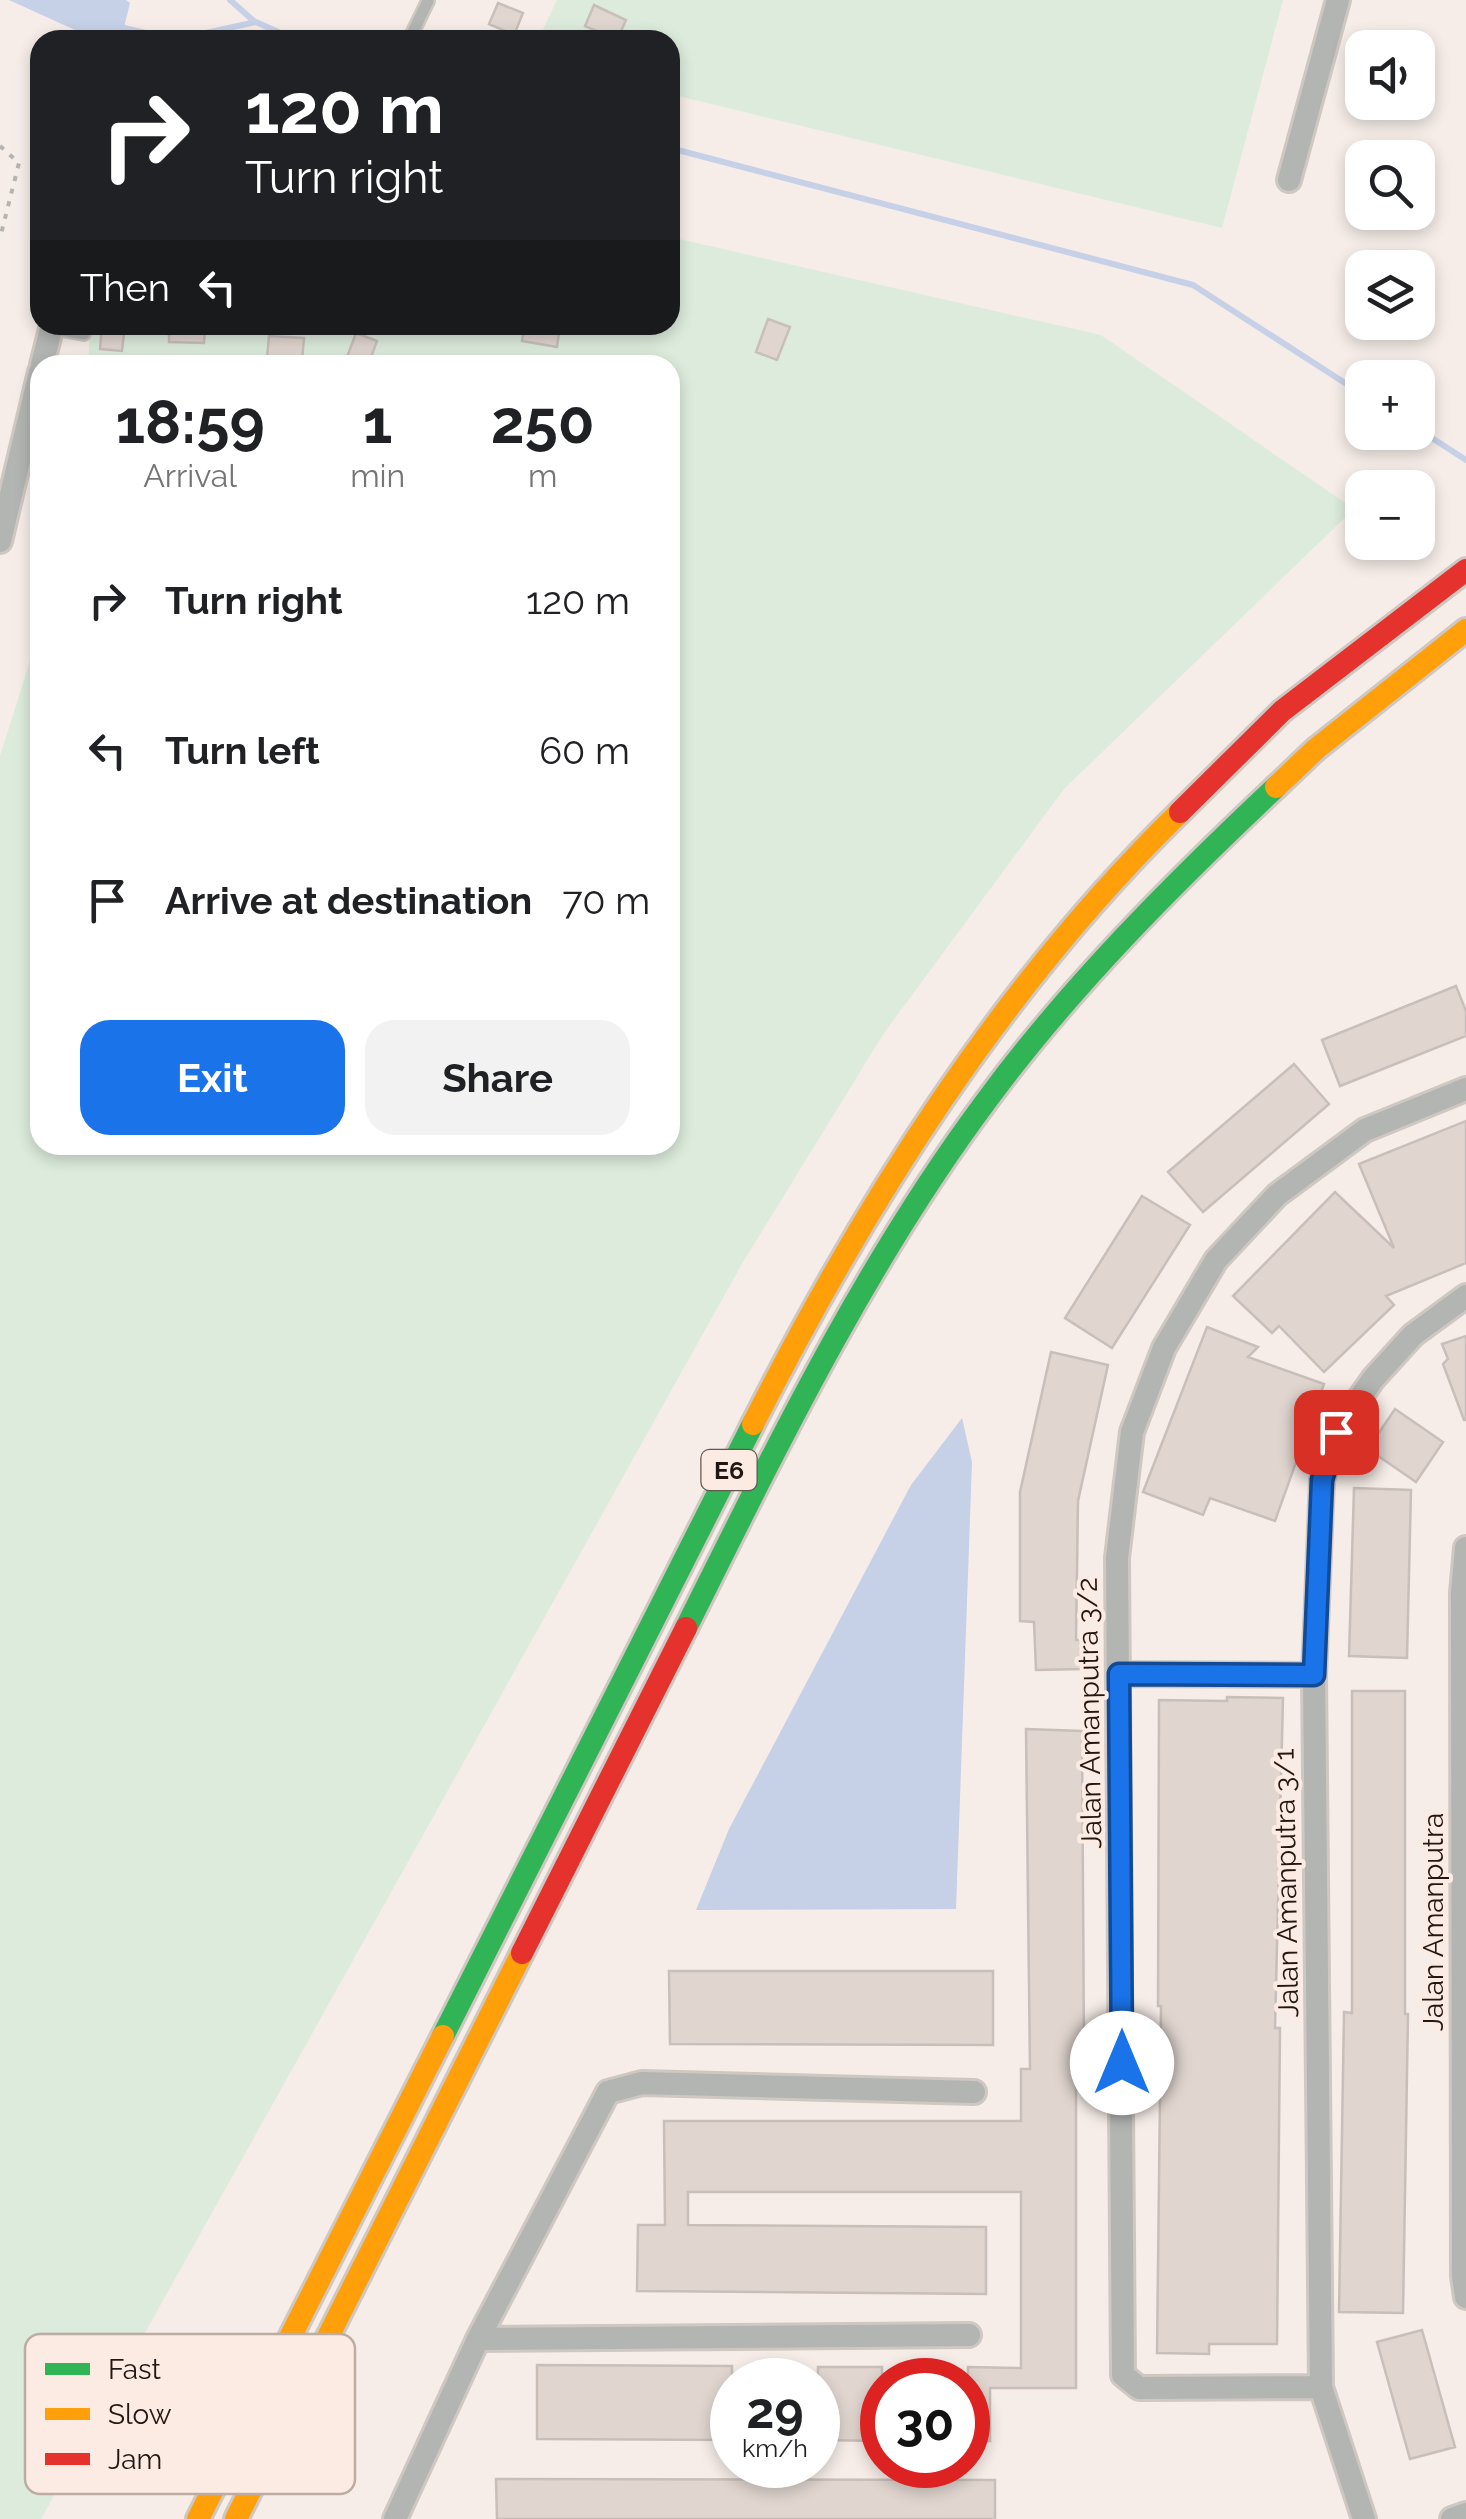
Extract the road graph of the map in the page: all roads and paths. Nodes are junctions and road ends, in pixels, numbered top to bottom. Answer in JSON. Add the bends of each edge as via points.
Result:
{"nodes":[{"id":1,"x":1338,"y":0,"type":"edge"},
{"id":2,"x":428,"y":1,"type":"edge"},
{"id":3,"x":413,"y":30,"type":"edge"},
{"id":4,"x":0,"y":146,"type":"edge"},
{"id":5,"x":1289,"y":180,"type":"dead end"},
{"id":6,"x":0,"y":238,"type":"edge"},
{"id":7,"x":30,"y":414,"type":"edge"},
{"id":8,"x":0,"y":540,"type":"edge"},
{"id":9,"x":1466,"y":570,"type":"edge"},
{"id":10,"x":1466,"y":630,"type":"edge"},
{"id":11,"x":1466,"y":1089,"type":"edge"},
{"id":12,"x":1466,"y":1296,"type":"edge"},
{"id":13,"x":1466,"y":1548,"type":"edge"},
{"id":14,"x":1119,"y":1674,"type":"junction"},
{"id":15,"x":1314,"y":1675,"type":"junction"},
{"id":16,"x":974,"y":2092,"type":"dead end"},
{"id":17,"x":1466,"y":2297,"type":"edge"},
{"id":18,"x":292,"y":2334,"type":"edge"},
{"id":19,"x":329,"y":2334,"type":"edge"},
{"id":20,"x":969,"y":2335,"type":"dead end"},
{"id":21,"x":478,"y":2339,"type":"junction"},
{"id":22,"x":1321,"y":2387,"type":"junction"},
{"id":23,"x":211,"y":2494,"type":"edge"},
{"id":24,"x":249,"y":2494,"type":"edge"},
{"id":25,"x":1466,"y":2514,"type":"edge"},
{"id":26,"x":198,"y":2519,"type":"edge"},
{"id":27,"x":236,"y":2519,"type":"edge"},
{"id":28,"x":395,"y":2519,"type":"edge"},
{"id":29,"x":1364,"y":2519,"type":"edge"},
{"id":30,"x":1452,"y":2519,"type":"edge"}],
"edges":[{"from":1,"to":5,"type":"street"},
{"from":2,"to":3,"type":"lane"},
{"from":4,"to":6,"type":"path","via":[[19,163]]},
{"from":7,"to":8,"type":"street"},
{"from":9,"to":18,"type":"highway","number":"E6","via":[[1282,710],[1169,822],[1064,936],[944,1095],[859,1227],[758,1412]]},
{"from":10,"to":19,"type":"highway","number":"E6","via":[[1316,749],[1205,854],[1099,965],[986,1100],[902,1229],[776,1449]]},
{"from":11,"to":14,"type":"street","name":"Jalan Amanputra 3/2","via":[[1365,1130],[1277,1194],[1216,1260],[1172,1333],[1132,1432],[1117,1558]]},
{"from":12,"to":15,"type":"street","name":"Jalan Amanputra 3/1","via":[[1412,1335],[1336,1432],[1322,1480]]},
{"from":13,"to":17,"type":"street","name":"Jalan Amanputra"},
{"from":14,"to":15,"type":"street"},
{"from":14,"to":22,"type":"street","name":"Jalan Amanputra 3/2","via":[[1123,2374],[1139,2388]]},
{"from":15,"to":22,"type":"street","name":"Jalan Amanputra 3/1"},
{"from":16,"to":21,"type":"street","via":[[642,2082],[608,2092]]},
{"from":20,"to":21,"type":"street"},
{"from":21,"to":28,"type":"street"},
{"from":22,"to":29,"type":"street","name":"Jalan Amanputra 3/1"},
{"from":23,"to":26,"type":"highway","number":"E6"},
{"from":24,"to":27,"type":"highway","number":"E6"},
{"from":25,"to":30,"type":"street"}]}
